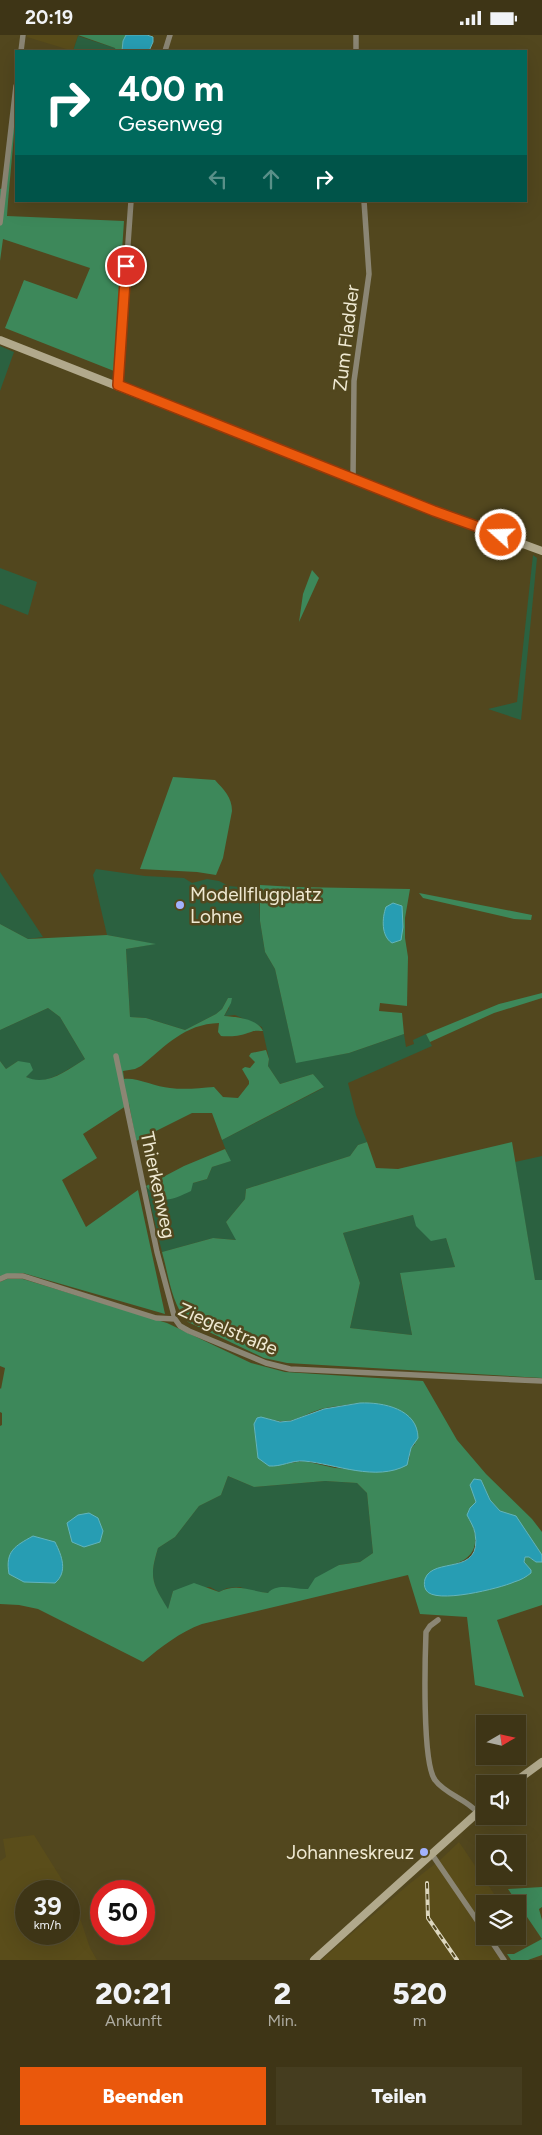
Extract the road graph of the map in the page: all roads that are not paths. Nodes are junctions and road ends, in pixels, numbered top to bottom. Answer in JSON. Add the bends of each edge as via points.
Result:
{"nodes":[{"id":1,"x":23,"y":35,"type":"edge"},
{"id":2,"x":170,"y":35,"type":"edge"},
{"id":3,"x":356,"y":35,"type":"edge"},
{"id":4,"x":21,"y":50,"type":"edge"},
{"id":5,"x":166,"y":50,"type":"edge"},
{"id":6,"x":356,"y":50,"type":"edge"},
{"id":7,"x":15,"y":95,"type":"edge"},
{"id":8,"x":131,"y":202,"type":"edge"},
{"id":9,"x":364,"y":202,"type":"edge"},
{"id":10,"x":0,"y":223,"type":"edge"},
{"id":11,"x":0,"y":340,"type":"edge"},
{"id":12,"x":118,"y":385,"type":"junction"},
{"id":13,"x":353,"y":479,"type":"junction"},
{"id":14,"x":542,"y":551,"type":"edge"},
{"id":15,"x":116,"y":1056,"type":"dead end"},
{"id":16,"x":0,"y":1279,"type":"edge"},
{"id":17,"x":175,"y":1319,"type":"junction"},
{"id":18,"x":542,"y":1381,"type":"edge"},
{"id":19,"x":438,"y":1620,"type":"dead end"},
{"id":20,"x":542,"y":1761,"type":"edge"},
{"id":21,"x":524,"y":1775,"type":"edge"},
{"id":22,"x":476,"y":1812,"type":"edge"},
{"id":23,"x":476,"y":1814,"type":"edge"},
{"id":24,"x":431,"y":1853,"type":"junction"},
{"id":25,"x":476,"y":1919,"type":"edge"},
{"id":26,"x":494,"y":1945,"type":"edge"},
{"id":27,"x":314,"y":1960,"type":"edge"},
{"id":28,"x":504,"y":1960,"type":"edge"}],
"edges":[{"from":1,"to":4,"type":"street"},
{"from":2,"to":5,"type":"street"},
{"from":3,"to":6,"type":"street"},
{"from":7,"to":10,"type":"street"},
{"from":8,"to":12,"type":"street"},
{"from":9,"to":13,"type":"street","name":"Zum Fladder","via":[[369,274],[354,381]]},
{"from":11,"to":12,"type":"main road"},
{"from":12,"to":13,"type":"main road"},
{"from":13,"to":14,"type":"main road"},
{"from":15,"to":17,"type":"street","name":"Thierkenweg","via":[[157,1251]]},
{"from":16,"to":17,"type":"street","name":"Ziegelstraße","via":[[23,1276],[156,1317]]},
{"from":17,"to":18,"type":"street","name":"Ziegelstraße","via":[[189,1331],[266,1363],[290,1369]]},
{"from":19,"to":22,"type":"street","via":[[426,1632],[429,1768],[436,1782]]},
{"from":20,"to":21,"type":"main road"},
{"from":23,"to":24,"type":"main road"},
{"from":24,"to":25,"type":"street"},
{"from":24,"to":27,"type":"main road"},
{"from":26,"to":28,"type":"street"}]}
